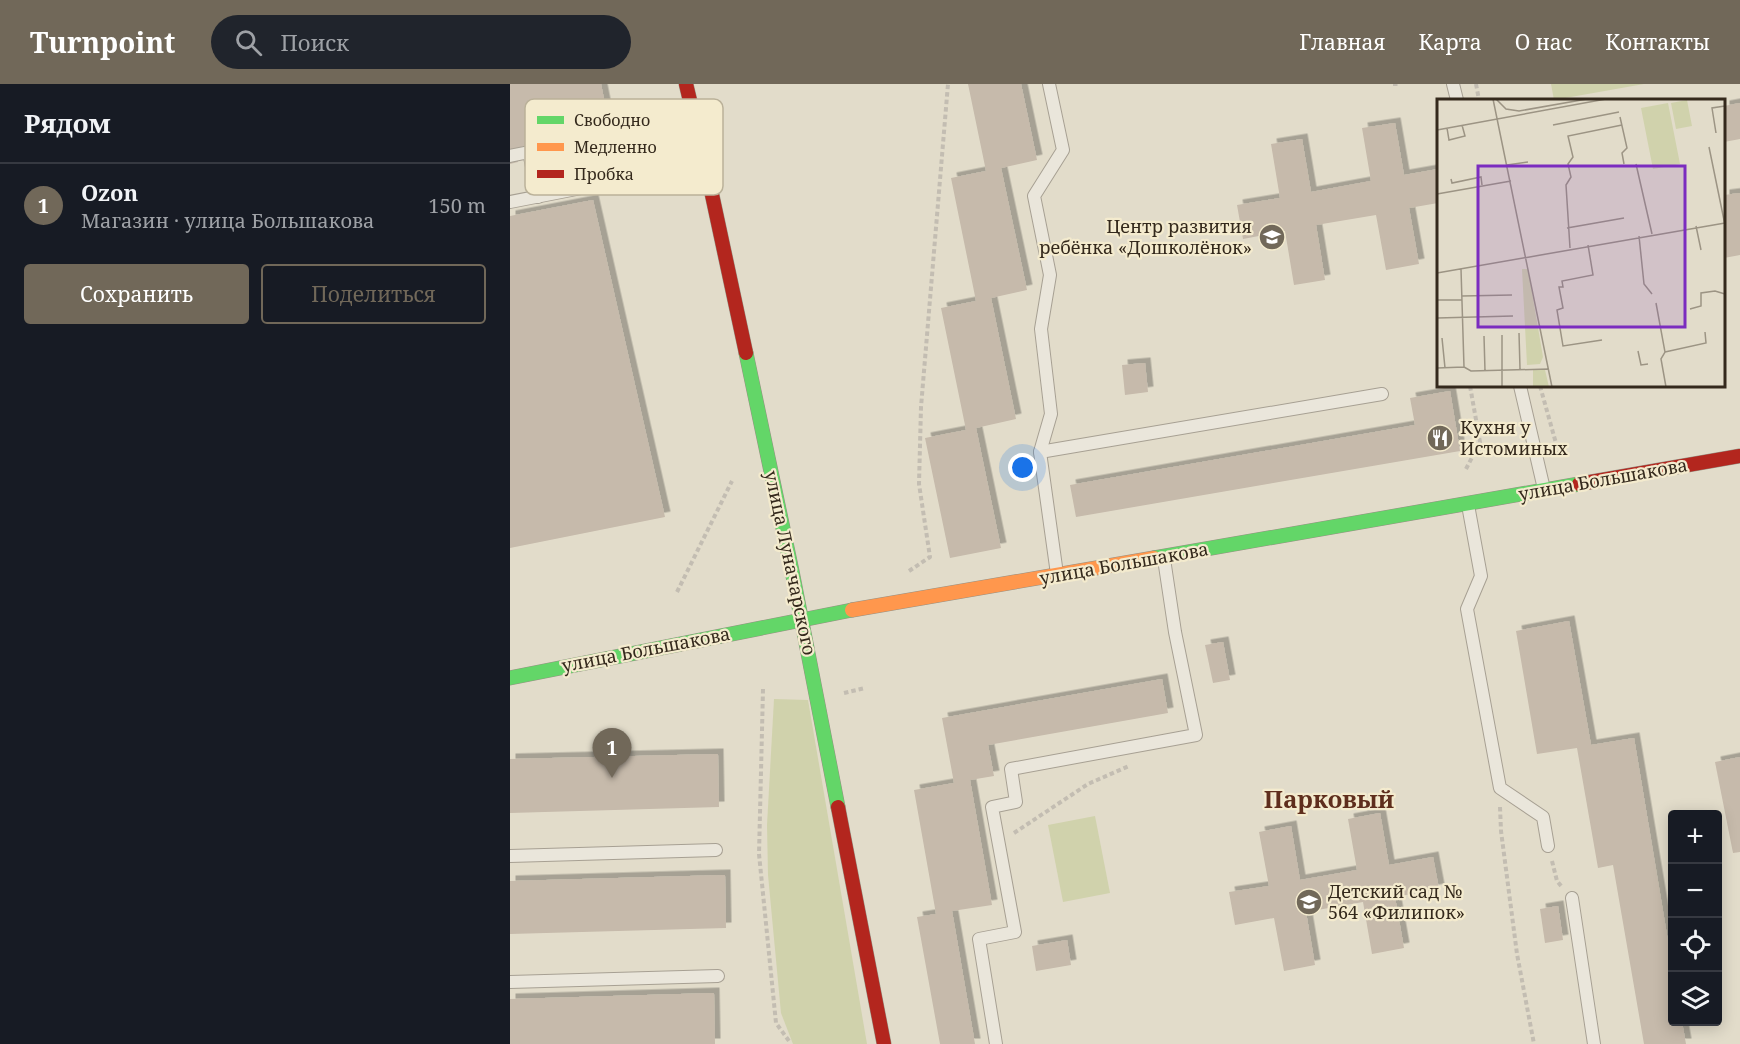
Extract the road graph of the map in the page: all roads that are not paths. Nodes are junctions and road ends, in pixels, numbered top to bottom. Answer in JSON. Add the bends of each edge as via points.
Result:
{"nodes":[{"id":1,"x":686,"y":84,"type":"edge"},
{"id":2,"x":1049,"y":84,"type":"edge"},
{"id":3,"x":1453,"y":84,"type":"edge"},
{"id":4,"x":690,"y":99,"type":"edge"},
{"id":5,"x":1457,"y":99,"type":"edge"},
{"id":6,"x":525,"y":153,"type":"edge"},
{"id":7,"x":510,"y":156,"type":"edge"},
{"id":8,"x":548,"y":195,"type":"edge"},
{"id":9,"x":712,"y":195,"type":"edge"},
{"id":10,"x":538,"y":197,"type":"joint"},
{"id":11,"x":510,"y":202,"type":"edge"},
{"id":12,"x":1520,"y":387,"type":"edge"},
{"id":13,"x":1382,"y":394,"type":"dead end"},
{"id":14,"x":1040,"y":452,"type":"junction"},
{"id":15,"x":1740,"y":456,"type":"edge"},
{"id":16,"x":1544,"y":490,"type":"junction"},
{"id":17,"x":1468,"y":502,"type":"junction"},
{"id":18,"x":1164,"y":557,"type":"junction"},
{"id":19,"x":1057,"y":576,"type":"junction"},
{"id":20,"x":801,"y":619,"type":"junction"},
{"id":21,"x":510,"y":678,"type":"edge"},
{"id":22,"x":1548,"y":846,"type":"dead end"},
{"id":23,"x":716,"y":850,"type":"dead end"},
{"id":24,"x":510,"y":856,"type":"edge"},
{"id":25,"x":1572,"y":898,"type":"dead end"},
{"id":26,"x":718,"y":976,"type":"dead end"},
{"id":27,"x":510,"y":982,"type":"edge"},
{"id":28,"x":884,"y":1044,"type":"edge"},
{"id":29,"x":996,"y":1044,"type":"edge"},
{"id":30,"x":1594,"y":1044,"type":"edge"}],
"edges":[{"from":1,"to":4,"type":"street","name":"улица Луначарского"},
{"from":2,"to":14,"type":"lane","via":[[1063,150],[1034,196],[1050,275],[1041,328],[1051,414]]},
{"from":3,"to":5,"type":"lane"},
{"from":6,"to":7,"type":"lane"},
{"from":8,"to":10,"type":"lane"},
{"from":9,"to":20,"type":"street","name":"улица Луначарского"},
{"from":10,"to":11,"type":"lane"},
{"from":12,"to":16,"type":"lane"},
{"from":13,"to":14,"type":"lane"},
{"from":14,"to":19,"type":"lane"},
{"from":15,"to":16,"type":"street","name":"улица Большакова"},
{"from":16,"to":17,"type":"street","name":"улица Большакова"},
{"from":17,"to":18,"type":"street","name":"улица Большакова"},
{"from":17,"to":22,"type":"lane","via":[[1481,576],[1467,609],[1500,788],[1543,817]]},
{"from":18,"to":19,"type":"street","name":"улица Большакова"},
{"from":18,"to":29,"type":"lane","via":[[1174,632],[1196,735],[1011,769],[1016,802],[992,807],[1015,932],[979,939]]},
{"from":19,"to":20,"type":"street","name":"улица Большакова"},
{"from":20,"to":21,"type":"street","name":"улица Большакова"},
{"from":20,"to":28,"type":"street","name":"улица Луначарского"},
{"from":23,"to":24,"type":"lane"},
{"from":25,"to":30,"type":"lane"},
{"from":26,"to":27,"type":"lane"}]}
